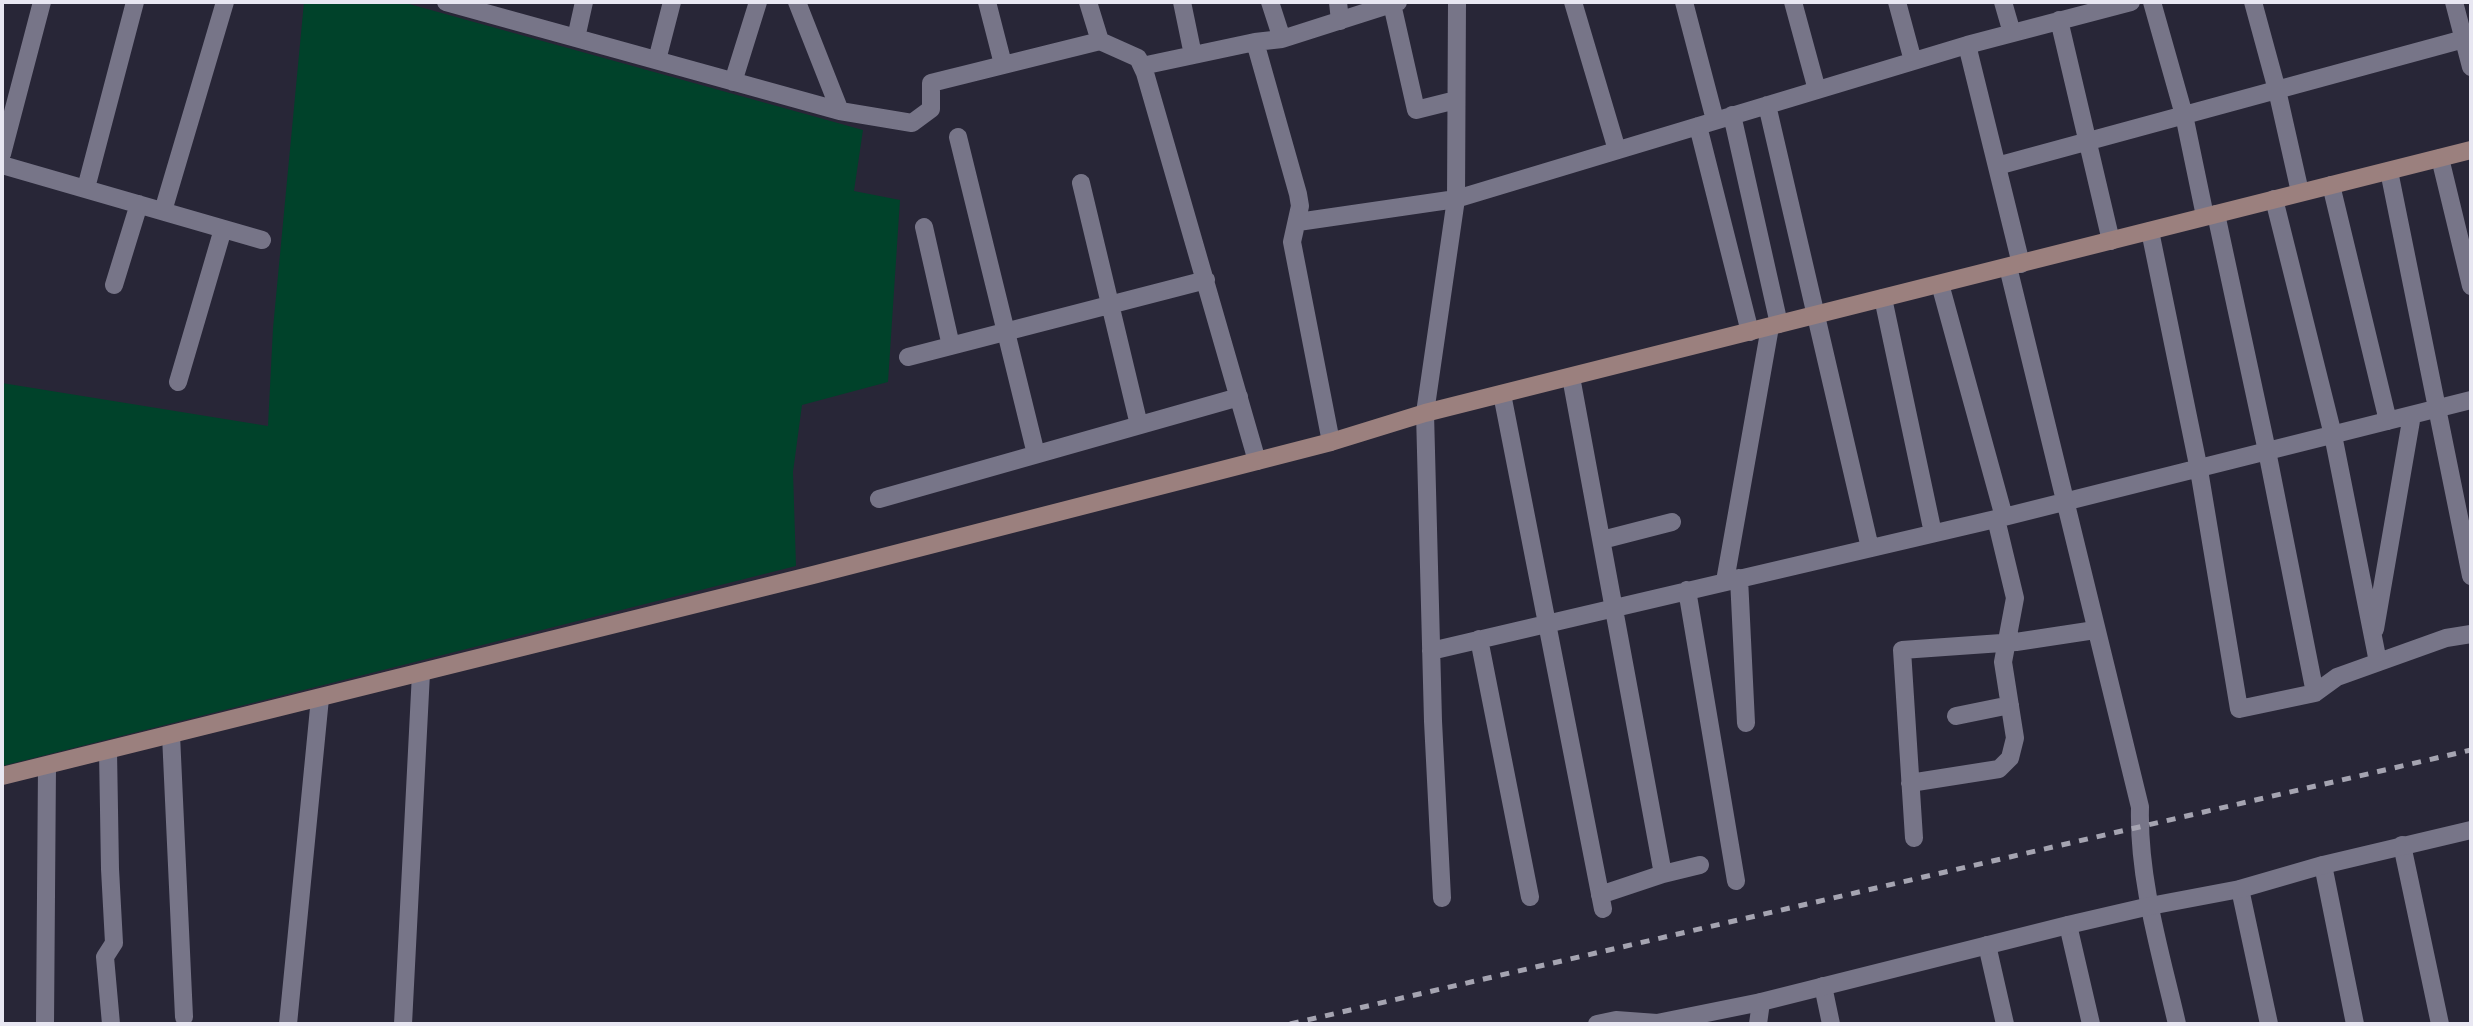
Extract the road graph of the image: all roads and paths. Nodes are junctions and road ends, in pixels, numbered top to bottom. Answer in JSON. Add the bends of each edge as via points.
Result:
{"nodes":[{"id":1,"x":42,"y":2,"type":"edge"},
{"id":2,"x":135,"y":2,"type":"edge"},
{"id":3,"x":225,"y":2,"type":"edge"},
{"id":4,"x":446,"y":2,"type":"edge"},
{"id":5,"x":584,"y":2,"type":"edge"},
{"id":6,"x":672,"y":2,"type":"edge"},
{"id":7,"x":758,"y":2,"type":"edge"},
{"id":8,"x":797,"y":2,"type":"edge"},
{"id":9,"x":987,"y":2,"type":"edge"},
{"id":10,"x":1088,"y":2,"type":"edge"},
{"id":11,"x":1182,"y":2,"type":"edge"},
{"id":12,"x":1270,"y":2,"type":"edge"},
{"id":13,"x":1285,"y":2,"type":"edge"},
{"id":14,"x":1338,"y":2,"type":"edge"},
{"id":15,"x":1457,"y":2,"type":"edge"},
{"id":16,"x":1573,"y":2,"type":"edge"},
{"id":17,"x":1684,"y":2,"type":"edge"},
{"id":18,"x":1793,"y":2,"type":"edge"},
{"id":19,"x":1897,"y":2,"type":"edge"},
{"id":20,"x":2003,"y":2,"type":"edge"},
{"id":21,"x":2128,"y":2,"type":"edge"},
{"id":22,"x":2152,"y":2,"type":"edge"},
{"id":23,"x":2253,"y":2,"type":"edge"},
{"id":24,"x":2454,"y":2,"type":"edge"},
{"id":25,"x":1395,"y":3,"type":"edge"},
{"id":26,"x":492,"y":8,"type":"edge"},
{"id":27,"x":2059,"y":20,"type":"junction"},
{"id":28,"x":1340,"y":21,"type":"junction"},
{"id":29,"x":2012,"y":33,"type":"junction"},
{"id":30,"x":576,"y":38,"type":"junction"},
{"id":31,"x":1282,"y":39,"type":"junction"},
{"id":32,"x":2464,"y":39,"type":"junction"},
{"id":33,"x":1100,"y":41,"type":"junction"},
{"id":34,"x":1255,"y":42,"type":"junction"},
{"id":35,"x":1967,"y":45,"type":"junction"},
{"id":36,"x":1193,"y":55,"type":"junction"},
{"id":37,"x":657,"y":60,"type":"junction"},
{"id":38,"x":1913,"y":61,"type":"junction"},
{"id":39,"x":1003,"y":64,"type":"junction"},
{"id":40,"x":1142,"y":66,"type":"junction"},
{"id":41,"x":2471,"y":67,"type":"edge"},
{"id":42,"x":733,"y":82,"type":"junction"},
{"id":43,"x":1817,"y":90,"type":"junction"},
{"id":44,"x":2277,"y":90,"type":"junction"},
{"id":45,"x":1456,"y":100,"type":"junction"},
{"id":46,"x":1767,"y":105,"type":"junction"},
{"id":47,"x":840,"y":111,"type":"junction"},
{"id":48,"x":2184,"y":115,"type":"junction"},
{"id":49,"x":1724,"y":118,"type":"junction"},
{"id":50,"x":1698,"y":126,"type":"junction"},
{"id":51,"x":958,"y":137,"type":"dead end"},
{"id":52,"x":2086,"y":141,"type":"junction"},
{"id":53,"x":1618,"y":150,"type":"junction"},
{"id":54,"x":2471,"y":150,"type":"edge"},
{"id":55,"x":2,"y":154,"type":"edge"},
{"id":56,"x":2441,"y":158,"type":"junction"},
{"id":57,"x":2,"y":165,"type":"edge"},
{"id":58,"x":1997,"y":166,"type":"junction"},
{"id":59,"x":2389,"y":171,"type":"junction"},
{"id":60,"x":1081,"y":183,"type":"dead end"},
{"id":61,"x":2331,"y":185,"type":"junction"},
{"id":62,"x":86,"y":188,"type":"junction"},
{"id":63,"x":2300,"y":192,"type":"junction"},
{"id":64,"x":1456,"y":198,"type":"junction"},
{"id":65,"x":2274,"y":199,"type":"junction"},
{"id":66,"x":139,"y":204,"type":"junction"},
{"id":67,"x":163,"y":211,"type":"junction"},
{"id":68,"x":2211,"y":215,"type":"junction"},
{"id":69,"x":1298,"y":222,"type":"junction"},
{"id":70,"x":924,"y":226,"type":"dead end"},
{"id":71,"x":223,"y":229,"type":"junction"},
{"id":72,"x":2150,"y":231,"type":"junction"},
{"id":73,"x":262,"y":240,"type":"dead end"},
{"id":74,"x":2111,"y":241,"type":"junction"},
{"id":75,"x":2014,"y":265,"type":"junction"},
{"id":76,"x":1206,"y":280,"type":"junction"},
{"id":77,"x":1940,"y":284,"type":"junction"},
{"id":78,"x":114,"y":285,"type":"dead end"},
{"id":79,"x":2471,"y":286,"type":"edge"},
{"id":80,"x":1883,"y":298,"type":"junction"},
{"id":81,"x":1110,"y":305,"type":"junction"},
{"id":82,"x":1815,"y":315,"type":"junction"},
{"id":83,"x":1775,"y":326,"type":"junction"},
{"id":84,"x":1006,"y":331,"type":"junction"},
{"id":85,"x":1750,"y":332,"type":"junction"},
{"id":86,"x":951,"y":346,"type":"junction"},
{"id":87,"x":908,"y":357,"type":"dead end"},
{"id":88,"x":1571,"y":377,"type":"junction"},
{"id":89,"x":178,"y":382,"type":"dead end"},
{"id":90,"x":1502,"y":394,"type":"junction"},
{"id":91,"x":1239,"y":397,"type":"junction"},
{"id":92,"x":2471,"y":400,"type":"edge"},
{"id":93,"x":2436,"y":409,"type":"junction"},
{"id":94,"x":1425,"y":413,"type":"junction"},
{"id":95,"x":2412,"y":415,"type":"junction"},
{"id":96,"x":2388,"y":421,"type":"junction"},
{"id":97,"x":1139,"y":425,"type":"junction"},
{"id":98,"x":2333,"y":435,"type":"junction"},
{"id":99,"x":1331,"y":442,"type":"junction"},
{"id":100,"x":2267,"y":451,"type":"junction"},
{"id":101,"x":1036,"y":454,"type":"junction"},
{"id":102,"x":1257,"y":461,"type":"junction"},
{"id":103,"x":2199,"y":470,"type":"junction"},
{"id":104,"x":880,"y":499,"type":"dead end"},
{"id":105,"x":2066,"y":502,"type":"junction"},
{"id":106,"x":2000,"y":518,"type":"junction"},
{"id":107,"x":1672,"y":523,"type":"dead end"},
{"id":108,"x":1933,"y":533,"type":"junction"},
{"id":109,"x":1602,"y":540,"type":"junction"},
{"id":110,"x":1870,"y":548,"type":"junction"},
{"id":111,"x":2471,"y":576,"type":"edge"},
{"id":112,"x":1732,"y":579,"type":"junction"},
{"id":113,"x":1687,"y":590,"type":"junction"},
{"id":114,"x":1615,"y":607,"type":"junction"},
{"id":115,"x":1547,"y":623,"type":"junction"},
{"id":116,"x":2095,"y":630,"type":"junction"},
{"id":117,"x":2471,"y":634,"type":"edge"},
{"id":118,"x":1479,"y":639,"type":"junction"},
{"id":119,"x":2374,"y":639,"type":"junction"},
{"id":120,"x":2008,"y":642,"type":"junction"},
{"id":121,"x":1431,"y":651,"type":"junction"},
{"id":122,"x":2378,"y":662,"type":"junction"},
{"id":123,"x":421,"y":673,"type":"junction"},
{"id":124,"x":2315,"y":693,"type":"junction"},
{"id":125,"x":320,"y":698,"type":"junction"},
{"id":126,"x":2010,"y":705,"type":"junction"},
{"id":127,"x":1956,"y":716,"type":"dead end"},
{"id":128,"x":1746,"y":723,"type":"dead end"},
{"id":129,"x":170,"y":735,"type":"junction"},
{"id":130,"x":108,"y":751,"type":"junction"},
{"id":131,"x":47,"y":766,"type":"junction"},
{"id":132,"x":2,"y":776,"type":"edge"},
{"id":133,"x":1910,"y":783,"type":"junction"},
{"id":134,"x":2471,"y":830,"type":"edge"},
{"id":135,"x":1914,"y":838,"type":"dead end"},
{"id":136,"x":2402,"y":845,"type":"junction"},
{"id":137,"x":1700,"y":865,"type":"dead end"},
{"id":138,"x":2323,"y":865,"type":"junction"},
{"id":139,"x":1663,"y":874,"type":"junction"},
{"id":140,"x":1736,"y":881,"type":"dead end"},
{"id":141,"x":2240,"y":889,"type":"junction"},
{"id":142,"x":1530,"y":897,"type":"dead end"},
{"id":143,"x":1442,"y":898,"type":"dead end"},
{"id":144,"x":2150,"y":906,"type":"junction"},
{"id":145,"x":2068,"y":925,"type":"junction"},
{"id":146,"x":1987,"y":945,"type":"junction"},
{"id":147,"x":1823,"y":986,"type":"junction"},
{"id":148,"x":1760,"y":1002,"type":"junction"},
{"id":149,"x":184,"y":1017,"type":"dead end"},
{"id":150,"x":1657,"y":1023,"type":"edge"},
{"id":151,"x":45,"y":1024,"type":"edge"},
{"id":152,"x":111,"y":1024,"type":"edge"},
{"id":153,"x":288,"y":1024,"type":"edge"},
{"id":154,"x":403,"y":1024,"type":"edge"},
{"id":155,"x":1597,"y":1024,"type":"edge"},
{"id":156,"x":1758,"y":1024,"type":"edge"},
{"id":157,"x":1831,"y":1024,"type":"edge"},
{"id":158,"x":2005,"y":1024,"type":"edge"},
{"id":159,"x":2091,"y":1024,"type":"edge"},
{"id":160,"x":2177,"y":1024,"type":"edge"},
{"id":161,"x":2269,"y":1024,"type":"edge"},
{"id":162,"x":2355,"y":1024,"type":"edge"},
{"id":163,"x":2441,"y":1024,"type":"edge"}],
"edges":[{"from":1,"to":55,"type":"street"},
{"from":2,"to":62,"type":"street"},
{"from":3,"to":67,"type":"street"},
{"from":4,"to":26,"type":"street"},
{"from":5,"to":30,"type":"street"},
{"from":6,"to":37,"type":"street"},
{"from":7,"to":42,"type":"street"},
{"from":8,"to":47,"type":"street"},
{"from":9,"to":39,"type":"street"},
{"from":10,"to":33,"type":"street"},
{"from":11,"to":36,"type":"street"},
{"from":12,"to":31,"type":"street"},
{"from":13,"to":31,"type":"street"},
{"from":14,"to":28,"type":"street"},
{"from":15,"to":45,"type":"street"},
{"from":16,"to":53,"type":"street"},
{"from":17,"to":49,"type":"street"},
{"from":18,"to":43,"type":"street"},
{"from":19,"to":38,"type":"street"},
{"from":20,"to":29,"type":"street"},
{"from":21,"to":27,"type":"street"},
{"from":22,"to":48,"type":"street"},
{"from":23,"to":44,"type":"street"},
{"from":24,"to":32,"type":"street"},
{"from":25,"to":28,"type":"street"},
{"from":25,"to":45,"type":"street","via":[[1416,110]]},
{"from":26,"to":30,"type":"street"},
{"from":27,"to":29,"type":"street"},
{"from":27,"to":52,"type":"street"},
{"from":28,"to":31,"type":"street"},
{"from":29,"to":35,"type":"street"},
{"from":30,"to":37,"type":"street"},
{"from":31,"to":34,"type":"street"},
{"from":32,"to":41,"type":"street"},
{"from":32,"to":44,"type":"street"},
{"from":33,"to":39,"type":"street"},
{"from":33,"to":40,"type":"street","via":[[1138,58]]},
{"from":34,"to":36,"type":"street"},
{"from":34,"to":69,"type":"street","via":[[1298,194]]},
{"from":35,"to":38,"type":"street"},
{"from":35,"to":58,"type":"street"},
{"from":36,"to":40,"type":"street"},
{"from":37,"to":42,"type":"street"},
{"from":38,"to":43,"type":"street"},
{"from":39,"to":47,"type":"street","via":[[931,83],[931,109],[912,123]]},
{"from":40,"to":76,"type":"street"},
{"from":42,"to":47,"type":"street"},
{"from":43,"to":46,"type":"street"},
{"from":44,"to":48,"type":"street"},
{"from":44,"to":63,"type":"street"},
{"from":45,"to":64,"type":"street"},
{"from":46,"to":49,"type":"street"},
{"from":46,"to":82,"type":"street"},
{"from":48,"to":52,"type":"street"},
{"from":48,"to":68,"type":"street"},
{"from":49,"to":50,"type":"street"},
{"from":49,"to":83,"type":"street"},
{"from":50,"to":53,"type":"street"},
{"from":50,"to":85,"type":"street"},
{"from":51,"to":84,"type":"street"},
{"from":52,"to":58,"type":"street"},
{"from":52,"to":74,"type":"street"},
{"from":53,"to":64,"type":"street"},
{"from":54,"to":56,"type":"main road"},
{"from":56,"to":59,"type":"main road"},
{"from":56,"to":79,"type":"street"},
{"from":57,"to":62,"type":"street"},
{"from":58,"to":75,"type":"street"},
{"from":59,"to":61,"type":"main road"},
{"from":59,"to":93,"type":"street"},
{"from":60,"to":81,"type":"street"},
{"from":61,"to":63,"type":"main road"},
{"from":61,"to":96,"type":"street"},
{"from":62,"to":66,"type":"street"},
{"from":63,"to":65,"type":"main road"},
{"from":64,"to":69,"type":"street"},
{"from":64,"to":94,"type":"street"},
{"from":65,"to":68,"type":"main road"},
{"from":65,"to":98,"type":"street"},
{"from":66,"to":67,"type":"street"},
{"from":66,"to":78,"type":"street"},
{"from":67,"to":71,"type":"street"},
{"from":68,"to":72,"type":"main road"},
{"from":68,"to":100,"type":"street"},
{"from":69,"to":99,"type":"street","via":[[1292,243]]},
{"from":70,"to":86,"type":"street"},
{"from":71,"to":73,"type":"street"},
{"from":71,"to":89,"type":"street"},
{"from":72,"to":74,"type":"main road"},
{"from":72,"to":103,"type":"street"},
{"from":74,"to":75,"type":"main road"},
{"from":75,"to":77,"type":"main road"},
{"from":75,"to":105,"type":"street"},
{"from":76,"to":81,"type":"street"},
{"from":76,"to":91,"type":"street"},
{"from":77,"to":80,"type":"main road"},
{"from":77,"to":106,"type":"street"},
{"from":80,"to":82,"type":"main road"},
{"from":80,"to":108,"type":"street"},
{"from":81,"to":84,"type":"street"},
{"from":81,"to":97,"type":"street"},
{"from":82,"to":83,"type":"main road"},
{"from":82,"to":110,"type":"street"},
{"from":83,"to":85,"type":"main road"},
{"from":83,"to":112,"type":"street"},
{"from":84,"to":86,"type":"street"},
{"from":84,"to":101,"type":"street"},
{"from":85,"to":88,"type":"main road"},
{"from":86,"to":87,"type":"street"},
{"from":88,"to":90,"type":"main road"},
{"from":88,"to":109,"type":"street"},
{"from":90,"to":94,"type":"main road"},
{"from":90,"to":115,"type":"street"},
{"from":91,"to":97,"type":"street"},
{"from":91,"to":102,"type":"street"},
{"from":92,"to":93,"type":"street"},
{"from":93,"to":95,"type":"street"},
{"from":93,"to":111,"type":"street"},
{"from":94,"to":99,"type":"main road"},
{"from":94,"to":121,"type":"street"},
{"from":95,"to":96,"type":"street"},
{"from":95,"to":119,"type":"street"},
{"from":96,"to":98,"type":"street"},
{"from":97,"to":101,"type":"street"},
{"from":98,"to":100,"type":"street"},
{"from":98,"to":119,"type":"street"},
{"from":99,"to":102,"type":"main road"},
{"from":100,"to":103,"type":"street"},
{"from":100,"to":124,"type":"street"},
{"from":101,"to":104,"type":"street"},
{"from":102,"to":123,"type":"main road"},
{"from":103,"to":105,"type":"street"},
{"from":103,"to":124,"type":"street","via":[[2239,709]]},
{"from":105,"to":106,"type":"street"},
{"from":105,"to":116,"type":"street"},
{"from":106,"to":108,"type":"street"},
{"from":106,"to":120,"type":"street","via":[[2015,598]]},
{"from":107,"to":109,"type":"street"},
{"from":108,"to":110,"type":"street"},
{"from":109,"to":114,"type":"street"},
{"from":110,"to":112,"type":"street"},
{"from":112,"to":113,"type":"street"},
{"from":112,"to":128,"type":"street"},
{"from":113,"to":114,"type":"street"},
{"from":113,"to":140,"type":"street"},
{"from":114,"to":115,"type":"street"},
{"from":114,"to":139,"type":"street"},
{"from":115,"to":118,"type":"street"},
{"from":115,"to":139,"type":"street","via":[[1602,902]]},
{"from":116,"to":120,"type":"street"},
{"from":116,"to":144,"type":"street","via":[[2140,807]]},
{"from":117,"to":122,"type":"street"},
{"from":118,"to":121,"type":"street"},
{"from":118,"to":142,"type":"street"},
{"from":119,"to":122,"type":"street"},
{"from":120,"to":126,"type":"street","via":[[2003,662]]},
{"from":120,"to":133,"type":"street","via":[[1902,650]]},
{"from":121,"to":143,"type":"street"},
{"from":122,"to":124,"type":"street","via":[[2337,677]]},
{"from":123,"to":125,"type":"main road"},
{"from":123,"to":154,"type":"street"},
{"from":125,"to":129,"type":"main road"},
{"from":125,"to":153,"type":"street"},
{"from":126,"to":127,"type":"street"},
{"from":126,"to":133,"type":"street","via":[[2015,738],[2010,758],[1999,769]]},
{"from":129,"to":130,"type":"main road"},
{"from":129,"to":149,"type":"street"},
{"from":130,"to":131,"type":"main road"},
{"from":130,"to":152,"type":"street","via":[[114,943],[106,957]]},
{"from":131,"to":132,"type":"main road"},
{"from":131,"to":151,"type":"street"},
{"from":133,"to":135,"type":"street"},
{"from":134,"to":136,"type":"street"},
{"from":136,"to":138,"type":"street"},
{"from":136,"to":163,"type":"street"},
{"from":137,"to":139,"type":"street"},
{"from":138,"to":141,"type":"street"},
{"from":138,"to":162,"type":"street"},
{"from":141,"to":144,"type":"street"},
{"from":141,"to":161,"type":"street"},
{"from":144,"to":145,"type":"street"},
{"from":144,"to":160,"type":"street"},
{"from":145,"to":146,"type":"street"},
{"from":145,"to":159,"type":"street"},
{"from":146,"to":147,"type":"street"},
{"from":146,"to":158,"type":"street"},
{"from":147,"to":148,"type":"street"},
{"from":147,"to":157,"type":"street"},
{"from":148,"to":150,"type":"street"},
{"from":148,"to":156,"type":"street"},
{"from":150,"to":155,"type":"street","via":[[1616,1020]]}]}
